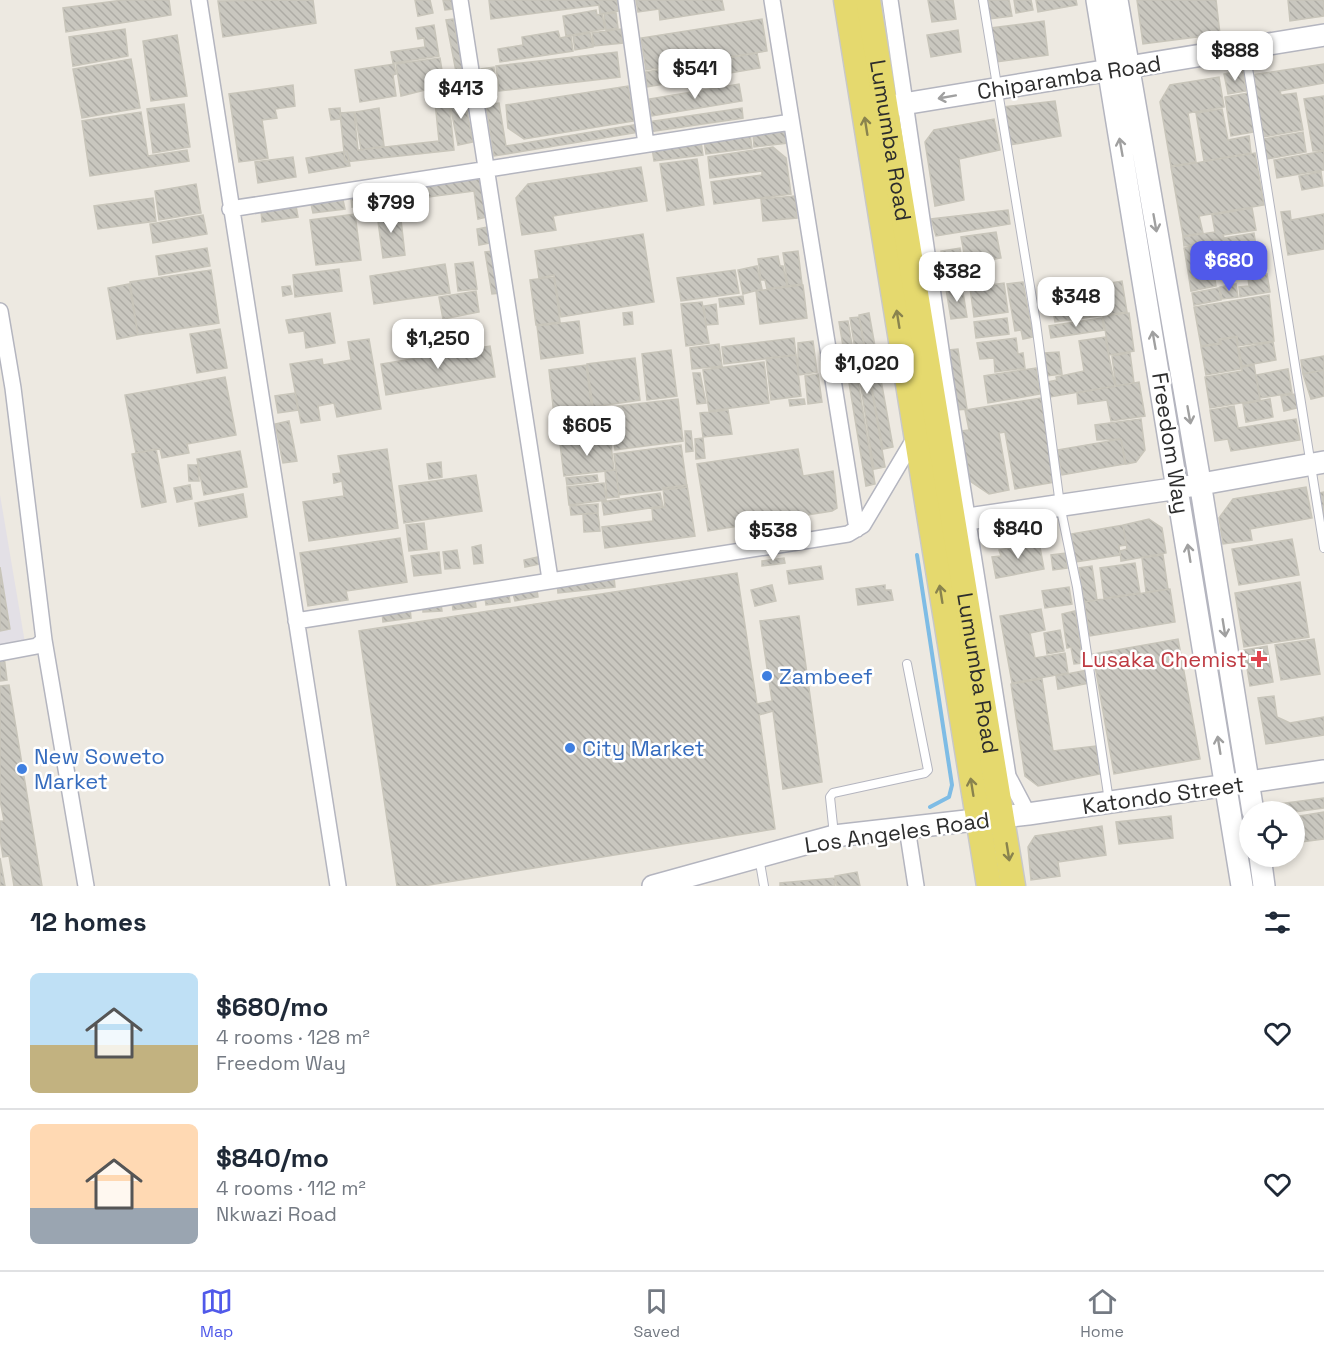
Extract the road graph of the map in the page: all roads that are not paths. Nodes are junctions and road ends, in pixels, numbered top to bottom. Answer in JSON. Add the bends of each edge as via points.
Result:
{"nodes":[{"id":1,"x":199,"y":0,"type":"edge"},
{"id":2,"x":460,"y":0,"type":"edge"},
{"id":3,"x":626,"y":0,"type":"edge"},
{"id":4,"x":772,"y":0,"type":"edge"},
{"id":5,"x":846,"y":0,"type":"edge"},
{"id":6,"x":868,"y":0,"type":"edge"},
{"id":7,"x":890,"y":0,"type":"edge"},
{"id":8,"x":983,"y":0,"type":"edge"},
{"id":9,"x":1097,"y":0,"type":"edge"},
{"id":10,"x":1117,"y":0,"type":"edge"},
{"id":11,"x":1324,"y":35,"type":"edge"},
{"id":12,"x":1245,"y":48,"type":"junction"},
{"id":13,"x":1118,"y":69,"type":"junction"},
{"id":14,"x":997,"y":89,"type":"junction"},
{"id":15,"x":895,"y":106,"type":"junction"},
{"id":16,"x":791,"y":122,"type":"junction"},
{"id":17,"x":646,"y":144,"type":"junction"},
{"id":18,"x":487,"y":168,"type":"junction"},
{"id":19,"x":230,"y":209,"type":"junction"},
{"id":20,"x":0,"y":311,"type":"edge"},
{"id":21,"x":917,"y":434,"type":"junction"},
{"id":22,"x":1317,"y":463,"type":"edge"},
{"id":23,"x":1200,"y":482,"type":"junction"},
{"id":24,"x":1179,"y":488,"type":"junction"},
{"id":25,"x":1060,"y":505,"type":"junction"},
{"id":26,"x":961,"y":520,"type":"junction"},
{"id":27,"x":857,"y":529,"type":"junction"},
{"id":28,"x":1324,"y":548,"type":"edge"},
{"id":29,"x":550,"y":579,"type":"junction"},
{"id":30,"x":296,"y":621,"type":"junction"},
{"id":31,"x":44,"y":640,"type":"junction"},
{"id":32,"x":0,"y":653,"type":"edge"},
{"id":33,"x":907,"y":664,"type":"dead end"},
{"id":34,"x":1324,"y":771,"type":"edge"},
{"id":35,"x":1249,"y":784,"type":"junction"},
{"id":36,"x":1225,"y":787,"type":"junction"},
{"id":37,"x":1251,"y":801,"type":"edge"},
{"id":38,"x":1109,"y":803,"type":"junction"},
{"id":39,"x":1028,"y":814,"type":"junction"},
{"id":40,"x":1003,"y":817,"type":"junction"},
{"id":41,"x":977,"y":820,"type":"junction"},
{"id":42,"x":907,"y":828,"type":"junction"},
{"id":43,"x":834,"y":836,"type":"junction"},
{"id":44,"x":759,"y":855,"type":"junction"},
{"id":45,"x":1261,"y":867,"type":"edge"},
{"id":46,"x":86,"y":886,"type":"edge"},
{"id":47,"x":338,"y":886,"type":"edge"},
{"id":48,"x":652,"y":886,"type":"edge"},
{"id":49,"x":764,"y":886,"type":"edge"},
{"id":50,"x":916,"y":886,"type":"edge"},
{"id":51,"x":989,"y":886,"type":"edge"},
{"id":52,"x":1013,"y":886,"type":"edge"},
{"id":53,"x":1242,"y":886,"type":"edge"},
{"id":54,"x":1264,"y":886,"type":"edge"}],
"edges":[{"from":1,"to":19,"type":"street"},
{"from":2,"to":18,"type":"street"},
{"from":3,"to":17,"type":"street"},
{"from":4,"to":16,"type":"street"},
{"from":21,"to":5,"type":"main road","name":"Lumumba Road","one_way":true},
{"from":6,"to":15,"type":"main road","name":"Lumumba Road"},
{"from":7,"to":15,"type":"street"},
{"from":8,"to":14,"type":"lane"},
{"from":9,"to":13,"type":"main road","name":"Freedom Way"},
{"from":10,"to":13,"type":"main road","name":"Freedom Way"},
{"from":11,"to":12,"type":"main road","name":"Chiparamba Road"},
{"from":12,"to":13,"type":"main road","name":"Chiparamba Road"},
{"from":12,"to":22,"type":"lane"},
{"from":13,"to":14,"type":"main road","name":"Chiparamba Road"},
{"from":13,"to":23,"type":"main road","name":"Freedom Way","one_way":true},
{"from":24,"to":13,"type":"main road","name":"Freedom Way","one_way":true},
{"from":14,"to":15,"type":"main road","name":"Chiparamba Road","one_way":true},
{"from":14,"to":25,"type":"lane","via":[[1036,323]]},
{"from":15,"to":26,"type":"main road","name":"Lumumba Road"},
{"from":16,"to":17,"type":"street"},
{"from":16,"to":27,"type":"street"},
{"from":17,"to":18,"type":"street"},
{"from":18,"to":19,"type":"street"},
{"from":18,"to":29,"type":"street"},
{"from":19,"to":30,"type":"street"},
{"from":20,"to":31,"type":"street","via":[[14,388]]},
{"from":21,"to":27,"type":"street"},
{"from":41,"to":21,"type":"main road","name":"Lumumba Road","one_way":true},
{"from":22,"to":23,"type":"main road"},
{"from":22,"to":28,"type":"lane"},
{"from":23,"to":24,"type":"main road"},
{"from":23,"to":35,"type":"main road","name":"Freedom Way","one_way":true},
{"from":24,"to":25,"type":"main road"},
{"from":36,"to":24,"type":"main road","name":"Freedom Way","one_way":true},
{"from":25,"to":26,"type":"main road"},
{"from":25,"to":38,"type":"lane","via":[[1077,587]]},
{"from":26,"to":39,"type":"street","via":[[1008,776]]},
{"from":26,"to":40,"type":"main road","name":"Lumumba Road"},
{"from":27,"to":29,"type":"street","via":[[848,534]]},
{"from":29,"to":30,"type":"street"},
{"from":30,"to":47,"type":"street"},
{"from":31,"to":32,"type":"street","via":[[37,646]]},
{"from":31,"to":46,"type":"street"},
{"from":33,"to":43,"type":"lane","via":[[928,770],[926,774],[833,793],[830,797]]},
{"from":34,"to":35,"type":"main road","name":"Katondo Street"},
{"from":35,"to":36,"type":"main road","name":"Katondo Street"},
{"from":35,"to":37,"type":"main road","name":"Freedom Way"},
{"from":36,"to":38,"type":"main road","name":"Katondo Street"},
{"from":36,"to":53,"type":"main road","name":"Freedom Way"},
{"from":38,"to":39,"type":"main road","name":"Katondo Street"},
{"from":39,"to":40,"type":"main road","name":"Katondo Street"},
{"from":40,"to":41,"type":"main road","name":"Los Angeles Road"},
{"from":40,"to":52,"type":"main road","name":"Lumumba Road","one_way":true},
{"from":41,"to":42,"type":"main road","name":"Los Angeles Road"},
{"from":41,"to":51,"type":"main road","name":"Lumumba Road"},
{"from":42,"to":43,"type":"main road","name":"Los Angeles Road"},
{"from":42,"to":50,"type":"street"},
{"from":43,"to":44,"type":"main road","name":"Los Angeles Road"},
{"from":44,"to":48,"type":"main road","name":"Los Angeles Road"},
{"from":44,"to":49,"type":"lane"},
{"from":45,"to":54,"type":"main road"}]}
